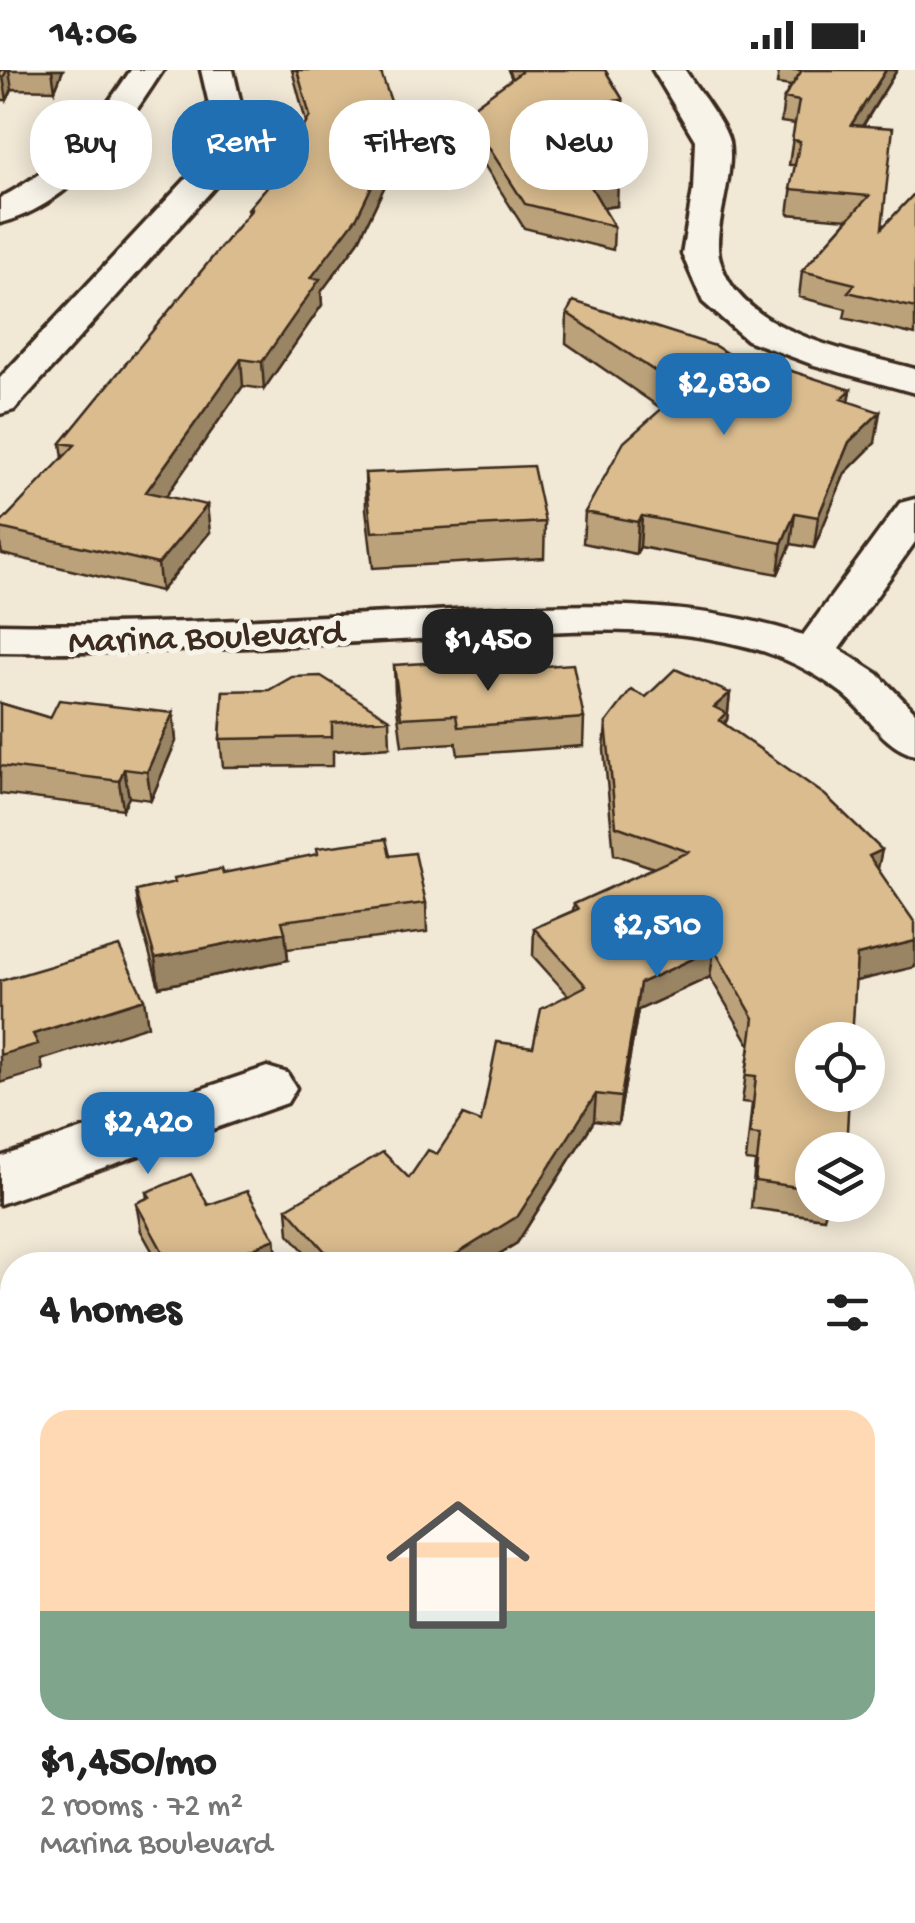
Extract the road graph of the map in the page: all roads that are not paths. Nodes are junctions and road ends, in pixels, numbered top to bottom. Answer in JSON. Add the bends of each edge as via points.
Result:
{"nodes":[{"id":1,"x":146,"y":70,"type":"edge"},
{"id":2,"x":217,"y":70,"type":"edge"},
{"id":3,"x":669,"y":70,"type":"edge"},
{"id":4,"x":0,"y":212,"type":"edge"},
{"id":5,"x":915,"y":381,"type":"edge"},
{"id":6,"x":0,"y":402,"type":"edge"},
{"id":7,"x":915,"y":512,"type":"edge"},
{"id":8,"x":0,"y":638,"type":"edge"},
{"id":9,"x":813,"y":653,"type":"junction"},
{"id":10,"x":915,"y":740,"type":"edge"},
{"id":11,"x":267,"y":1088,"type":"dead end"},
{"id":12,"x":0,"y":1182,"type":"edge"}],
"edges":[{"from":1,"to":4,"type":"street","via":[[104,135],[38,192]]},
{"from":2,"to":6,"type":"street","via":[[228,116],[204,180]]},
{"from":3,"to":5,"type":"street","via":[[712,140],[700,254],[716,294],[760,332]]},
{"from":7,"to":9,"type":"street"},
{"from":8,"to":9,"type":"street","name":"Marina Boulevard","via":[[112,640],[658,618],[748,632]]},
{"from":9,"to":10,"type":"street","name":"Marina Boulevard","via":[[861,684]]},
{"from":11,"to":12,"type":"street"}]}
